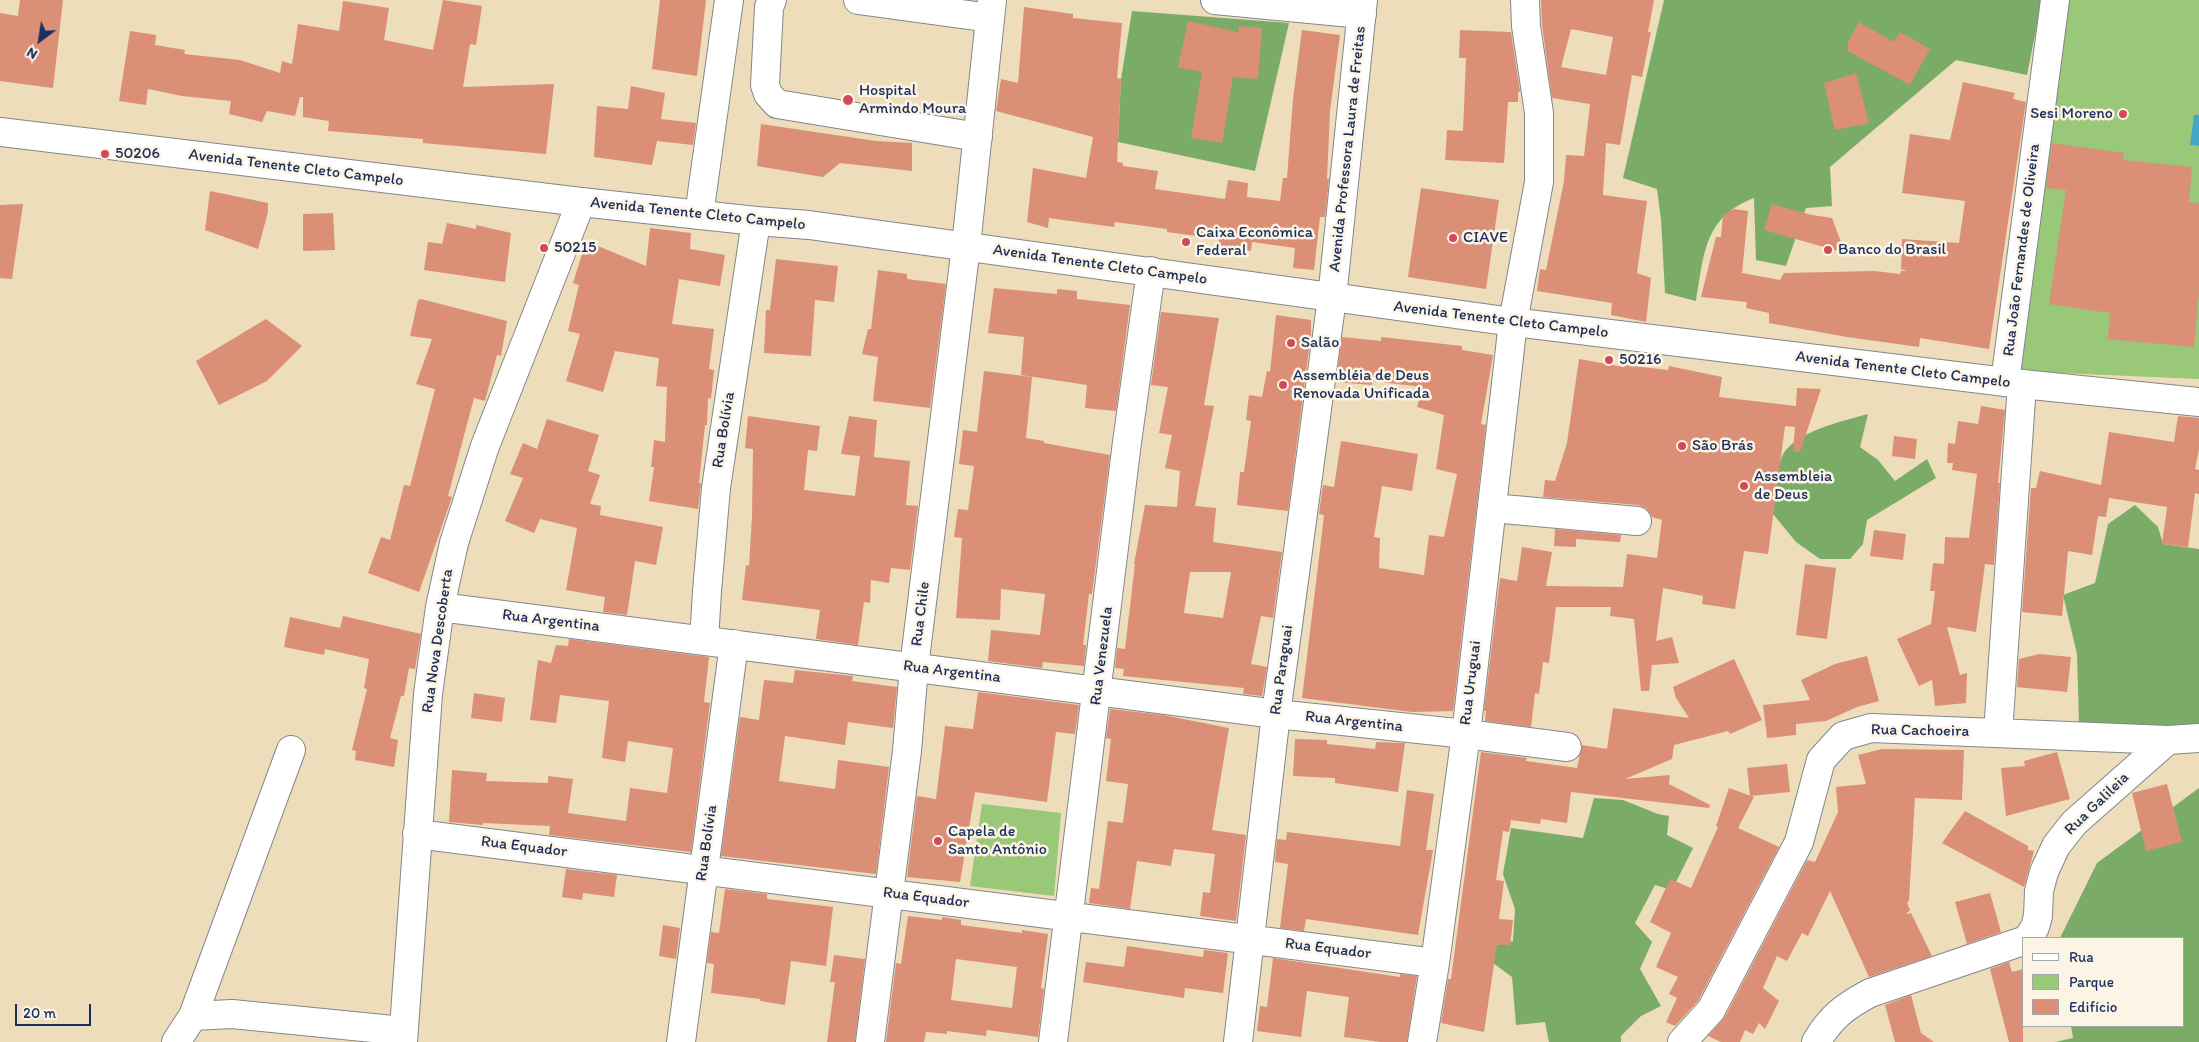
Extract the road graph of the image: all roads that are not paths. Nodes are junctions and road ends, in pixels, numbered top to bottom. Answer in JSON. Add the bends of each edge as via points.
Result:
{"nodes":[{"id":1,"x":729,"y":0,"type":"edge"},
{"id":2,"x":772,"y":0,"type":"edge"},
{"id":3,"x":858,"y":0,"type":"edge"},
{"id":4,"x":1216,"y":0,"type":"edge"},
{"id":5,"x":1525,"y":0,"type":"edge"},
{"id":6,"x":2055,"y":0,"type":"edge"},
{"id":7,"x":1363,"y":7,"type":"edge"},
{"id":8,"x":991,"y":9,"type":"edge"},
{"id":9,"x":0,"y":132,"type":"edge"},
{"id":10,"x":978,"y":137,"type":"junction"},
{"id":11,"x":581,"y":202,"type":"junction"},
{"id":12,"x":699,"y":215,"type":"junction"},
{"id":13,"x":756,"y":221,"type":"junction"},
{"id":14,"x":966,"y":246,"type":"junction"},
{"id":15,"x":1151,"y":271,"type":"junction"},
{"id":16,"x":1332,"y":298,"type":"junction"},
{"id":17,"x":1513,"y":322,"type":"junction"},
{"id":18,"x":2013,"y":383,"type":"junction"},
{"id":19,"x":2199,"y":402,"type":"edge"},
{"id":20,"x":1492,"y":508,"type":"junction"},
{"id":21,"x":1637,"y":520,"type":"dead end"},
{"id":22,"x":440,"y":607,"type":"junction"},
{"id":23,"x":704,"y":641,"type":"junction"},
{"id":24,"x":734,"y":644,"type":"junction"},
{"id":25,"x":914,"y":667,"type":"junction"},
{"id":26,"x":1098,"y":691,"type":"junction"},
{"id":27,"x":1276,"y":714,"type":"junction"},
{"id":28,"x":1998,"y":733,"type":"junction"},
{"id":29,"x":1466,"y":734,"type":"junction"},
{"id":30,"x":2199,"y":738,"type":"edge"},
{"id":31,"x":2168,"y":740,"type":"junction"},
{"id":32,"x":1568,"y":747,"type":"dead end"},
{"id":33,"x":291,"y":750,"type":"dead end"},
{"id":34,"x":417,"y":834,"type":"junction"},
{"id":35,"x":703,"y":870,"type":"junction"},
{"id":36,"x":889,"y":894,"type":"junction"},
{"id":37,"x":1068,"y":916,"type":"junction"},
{"id":38,"x":2029,"y":937,"type":"edge"},
{"id":39,"x":1250,"y":939,"type":"junction"},
{"id":40,"x":2022,"y":941,"type":"edge"},
{"id":41,"x":1435,"y":963,"type":"junction"},
{"id":42,"x":193,"y":1016,"type":"junction"},
{"id":43,"x":403,"y":1036,"type":"edge"},
{"id":44,"x":176,"y":1042,"type":"edge"},
{"id":45,"x":681,"y":1042,"type":"edge"},
{"id":46,"x":870,"y":1042,"type":"edge"},
{"id":47,"x":1053,"y":1042,"type":"edge"},
{"id":48,"x":1238,"y":1042,"type":"edge"},
{"id":49,"x":1422,"y":1042,"type":"edge"},
{"id":50,"x":1682,"y":1042,"type":"edge"},
{"id":51,"x":1816,"y":1042,"type":"edge"}],
"edges":[{"from":1,"to":12,"type":"street"},
{"from":2,"to":10,"type":"street","via":[[765,85],[777,104]]},
{"from":3,"to":8,"type":"street"},
{"from":4,"to":7,"type":"street"},
{"from":5,"to":17,"type":"street","name":"Rua Uruguai","via":[[1539,114],[1540,182]]},
{"from":6,"to":18,"type":"street","name":"Rua João Fernandes de Oliveira"},
{"from":7,"to":16,"type":"street","name":"Avenida Professora Laura de Freitas"},
{"from":8,"to":10,"type":"street","name":"Rua Chile"},
{"from":9,"to":11,"type":"street","name":"Avenida Tenente Cleto Campelo"},
{"from":10,"to":14,"type":"street","name":"Rua Chile"},
{"from":11,"to":12,"type":"street","name":"Avenida Tenente Cleto Campelo"},
{"from":11,"to":22,"type":"street","name":"Rua Nova Descoberta","via":[[485,446],[454,543]]},
{"from":12,"to":13,"type":"street","name":"Avenida Tenente Cleto Campelo"},
{"from":13,"to":14,"type":"street","name":"Avenida Tenente Cleto Campelo"},
{"from":13,"to":23,"type":"street","name":"Rua Bolívia","via":[[716,488]]},
{"from":14,"to":15,"type":"street","name":"Avenida Tenente Cleto Campelo"},
{"from":14,"to":25,"type":"street","name":"Rua Chile"},
{"from":15,"to":16,"type":"street","name":"Avenida Tenente Cleto Campelo"},
{"from":15,"to":26,"type":"street","name":"Rua Venezuela"},
{"from":16,"to":17,"type":"street","name":"Avenida Tenente Cleto Campelo"},
{"from":16,"to":27,"type":"street","name":"Rua Paraguai"},
{"from":17,"to":18,"type":"street","name":"Avenida Tenente Cleto Campelo"},
{"from":17,"to":20,"type":"street","name":"Rua Uruguai"},
{"from":18,"to":19,"type":"street","name":"Avenida Tenente Cleto Campelo"},
{"from":18,"to":28,"type":"street","name":"Rua João Fernandes de Oliveira"},
{"from":20,"to":21,"type":"street"},
{"from":20,"to":29,"type":"street","name":"Rua Uruguai"},
{"from":22,"to":23,"type":"street","name":"Rua Argentina"},
{"from":22,"to":34,"type":"street","name":"Rua Nova Descoberta","via":[[428,694]]},
{"from":23,"to":24,"type":"street","name":"Rua Argentina"},
{"from":24,"to":25,"type":"street","name":"Rua Argentina"},
{"from":24,"to":35,"type":"street","name":"Rua Bolívia"},
{"from":25,"to":26,"type":"street","name":"Rua Argentina"},
{"from":25,"to":36,"type":"street","name":"Rua Chile"},
{"from":26,"to":27,"type":"street","name":"Rua Argentina"},
{"from":26,"to":37,"type":"street","name":"Rua Venezuela"},
{"from":27,"to":29,"type":"street","name":"Rua Argentina"},
{"from":27,"to":39,"type":"street","name":"Rua Paraguai"},
{"from":28,"to":31,"type":"street","name":"Rua Cachoeira"},
{"from":28,"to":50,"type":"street","name":"Rua Cachoeira","via":[[1871,728],[1843,736],[1821,760],[1799,842],[1737,961],[1711,1010]]},
{"from":29,"to":32,"type":"street","name":"Rua Argentina"},
{"from":29,"to":41,"type":"street","name":"Rua Uruguai"},
{"from":30,"to":31,"type":"street"},
{"from":31,"to":38,"type":"street","name":"Rua Galileia","via":[[2074,823],[2056,846],[2044,872],[2038,916]]},
{"from":33,"to":42,"type":"street"},
{"from":34,"to":35,"type":"street","name":"Rua Equador"},
{"from":34,"to":43,"type":"street","name":"Rua Nova Descoberta"},
{"from":35,"to":36,"type":"street","name":"Rua Equador"},
{"from":35,"to":45,"type":"street","name":"Rua Bolívia"},
{"from":36,"to":37,"type":"street","name":"Rua Equador"},
{"from":36,"to":46,"type":"street","name":"Rua Chile"},
{"from":37,"to":39,"type":"street","name":"Rua Equador"},
{"from":37,"to":47,"type":"street","name":"Rua Venezuela"},
{"from":39,"to":41,"type":"street","name":"Rua Equador"},
{"from":39,"to":48,"type":"street","name":"Rua Paraguai"},
{"from":40,"to":51,"type":"street","via":[[1870,993],[1835,1015]]},
{"from":41,"to":49,"type":"street","name":"Rua Uruguai"},
{"from":42,"to":43,"type":"street","via":[[232,1014]]},
{"from":42,"to":44,"type":"street"}]}
